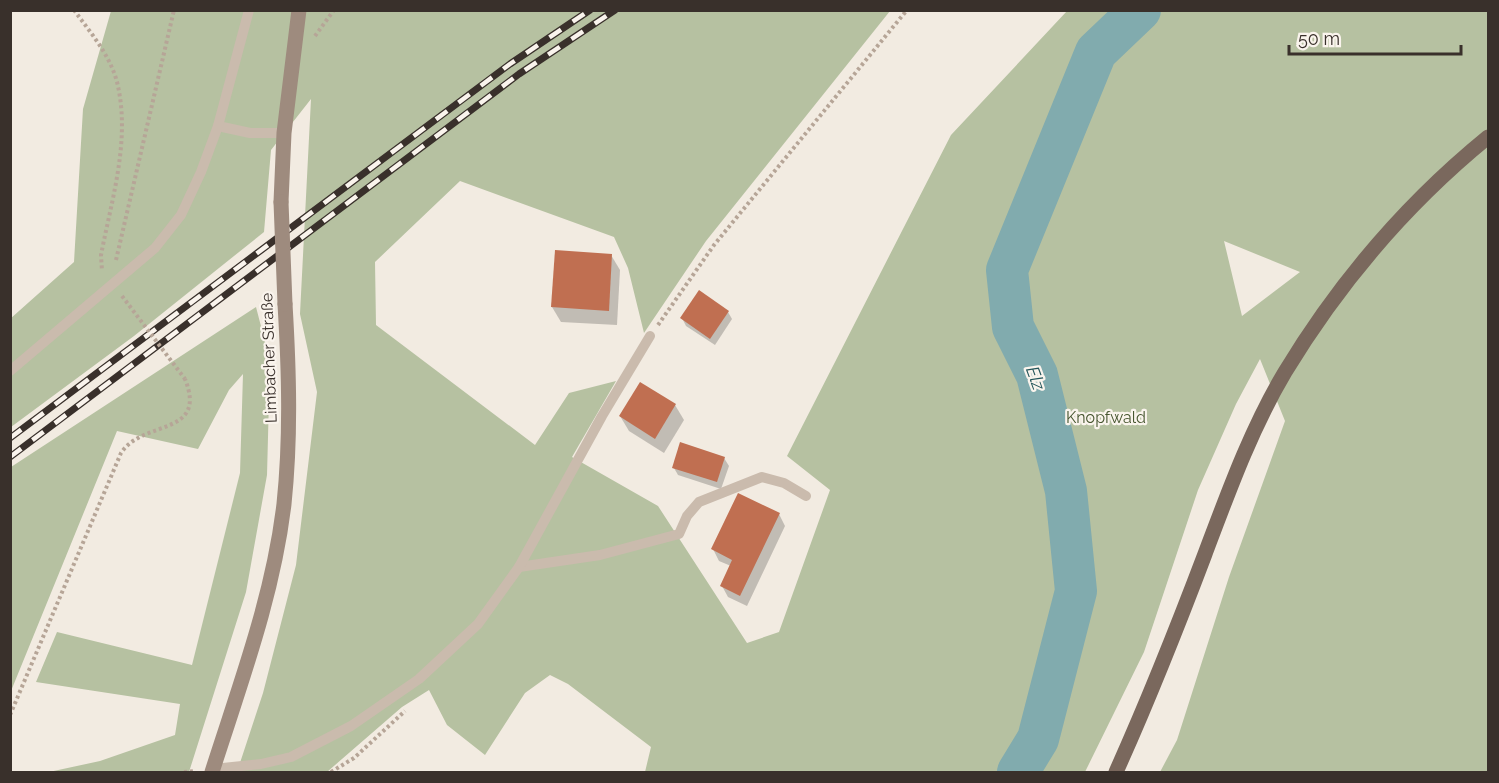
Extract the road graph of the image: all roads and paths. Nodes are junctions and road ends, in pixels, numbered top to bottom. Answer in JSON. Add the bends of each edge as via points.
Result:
{"nodes":[{"id":1,"x":74,"y":10,"type":"edge"},
{"id":2,"x":174,"y":10,"type":"edge"},
{"id":3,"x":249,"y":10,"type":"edge"},
{"id":4,"x":299,"y":10,"type":"edge"},
{"id":5,"x":907,"y":10,"type":"edge"},
{"id":6,"x":218,"y":126,"type":"junction"},
{"id":7,"x":284,"y":133,"type":"junction"},
{"id":8,"x":1488,"y":137,"type":"edge"},
{"id":9,"x":118,"y":248,"type":"dead end"},
{"id":10,"x":103,"y":290,"type":"junction"},
{"id":11,"x":122,"y":296,"type":"dead end"},
{"id":12,"x":650,"y":336,"type":"joint"},
{"id":13,"x":10,"y":371,"type":"edge"},
{"id":14,"x":806,"y":496,"type":"dead end"},
{"id":15,"x":519,"y":567,"type":"junction"},
{"id":16,"x":419,"y":679,"type":"junction"},
{"id":17,"x":10,"y":715,"type":"edge"},
{"id":18,"x":213,"y":771,"type":"edge"},
{"id":19,"x":331,"y":772,"type":"edge"},
{"id":20,"x":1116,"y":772,"type":"edge"}],
"edges":[{"from":1,"to":10,"type":"path","via":[[101,48],[117,80],[124,133],[101,255]]},
{"from":2,"to":9,"type":"path"},
{"from":3,"to":6,"type":"lane"},
{"from":4,"to":7,"type":"main road","name":"Limbacher Straße"},
{"from":5,"to":12,"type":"path","via":[[714,245]]},
{"from":6,"to":7,"type":"lane","via":[[250,133]]},
{"from":6,"to":10,"type":"lane","via":[[176,223],[155,248]]},
{"from":7,"to":18,"type":"main road","name":"Limbacher Straße","bridge":true,"via":[[281,202],[290,409],[284,506],[252,656]]},
{"from":8,"to":20,"type":"main road","via":[[1388,231],[1331,302],[1284,374],[1240,463],[1154,687]]},
{"from":10,"to":13,"type":"lane"},
{"from":11,"to":17,"type":"path","bridge":true,"via":[[185,380],[191,395],[190,410],[182,419],[125,446]]},
{"from":12,"to":15,"type":"lane","name":"Limbacher Straße"},
{"from":14,"to":15,"type":"lane","via":[[784,483],[762,477],[699,502],[687,516],[680,534],[600,555]]},
{"from":15,"to":16,"type":"lane","name":"Limbacher Straße","via":[[478,624]]},
{"from":16,"to":18,"type":"lane","name":"Limbacher Straße","via":[[351,726],[291,757]]},
{"from":16,"to":19,"type":"path","via":[[419,692],[410,705],[362,752]]}]}
